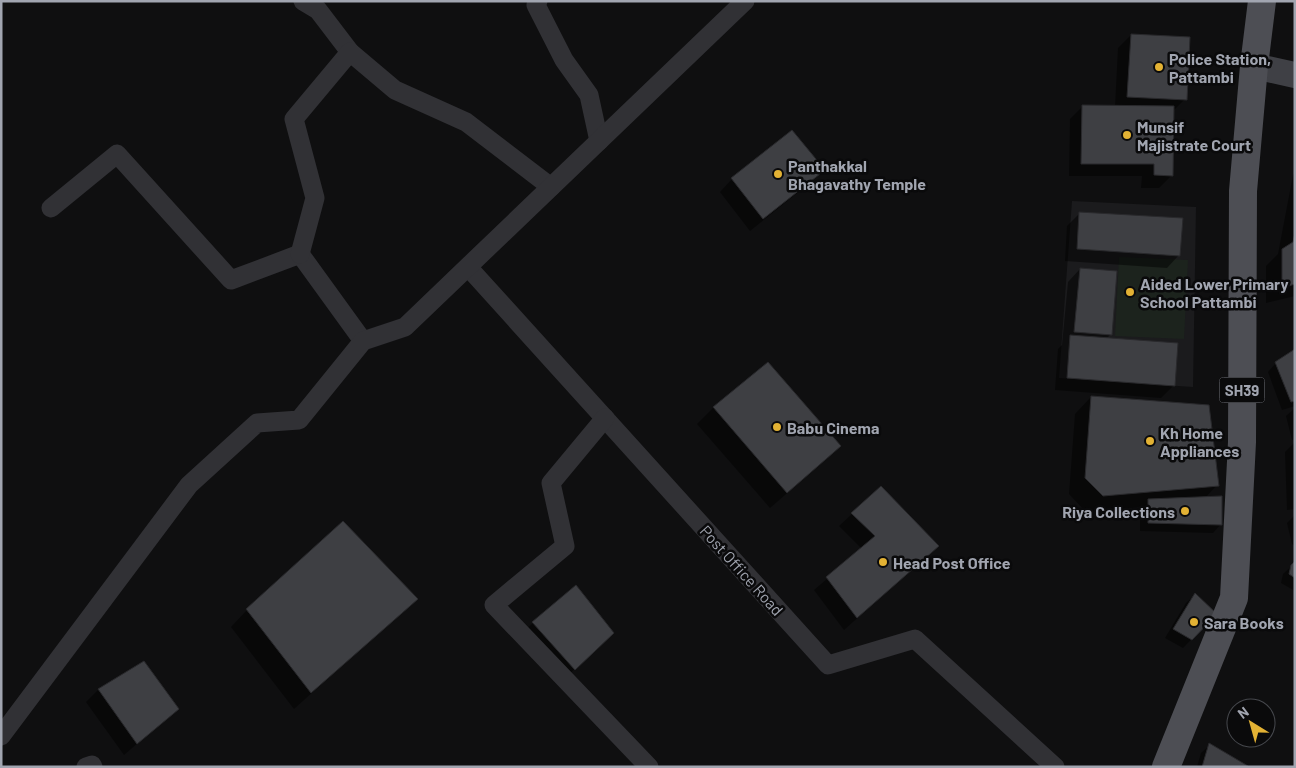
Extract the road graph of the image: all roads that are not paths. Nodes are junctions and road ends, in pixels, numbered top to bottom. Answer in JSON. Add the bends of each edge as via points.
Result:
{"nodes":[{"id":1,"x":303,"y":1,"type":"edge"},
{"id":2,"x":538,"y":1,"type":"edge"},
{"id":3,"x":745,"y":1,"type":"edge"},
{"id":4,"x":1262,"y":1,"type":"edge"},
{"id":5,"x":350,"y":52,"type":"junction"},
{"id":6,"x":1254,"y":66,"type":"junction"},
{"id":7,"x":1295,"y":75,"type":"edge"},
{"id":8,"x":599,"y":141,"type":"junction"},
{"id":9,"x":551,"y":187,"type":"junction"},
{"id":10,"x":51,"y":208,"type":"dead end"},
{"id":11,"x":300,"y":254,"type":"junction"},
{"id":12,"x":468,"y":267,"type":"junction"},
{"id":13,"x":363,"y":341,"type":"junction"},
{"id":14,"x":605,"y":418,"type":"junction"},
{"id":15,"x":1,"y":736,"type":"edge"},
{"id":16,"x":86,"y":767,"type":"edge"},
{"id":17,"x":93,"y":767,"type":"edge"},
{"id":18,"x":649,"y":767,"type":"edge"},
{"id":19,"x":1055,"y":767,"type":"edge"},
{"id":20,"x":1166,"y":767,"type":"edge"}],
"edges":[{"from":1,"to":5,"type":"street","via":[[318,10]]},
{"from":2,"to":8,"type":"street","via":[[536,5],[564,60],[589,95]]},
{"from":3,"to":8,"type":"street"},
{"from":4,"to":6,"type":"main road","number":"SH39"},
{"from":5,"to":9,"type":"street","via":[[395,90],[466,122]]},
{"from":5,"to":11,"type":"street","via":[[294,120],[315,198]]},
{"from":6,"to":7,"type":"street"},
{"from":6,"to":20,"type":"main road","number":"SH39","via":[[1243,191],[1242,442],[1234,598]]},
{"from":8,"to":9,"type":"street"},
{"from":9,"to":12,"type":"street"},
{"from":10,"to":11,"type":"street","via":[[118,154],[231,280]]},
{"from":11,"to":13,"type":"street"},
{"from":12,"to":13,"type":"street","via":[[405,327]]},
{"from":12,"to":14,"type":"street","name":"Post Office Road"},
{"from":13,"to":15,"type":"street","via":[[299,420],[257,423],[189,485]]},
{"from":14,"to":18,"type":"street","via":[[551,483],[565,546],[494,605]]},
{"from":14,"to":19,"type":"street","name":"Post Office Road","via":[[828,665],[915,639]]},
{"from":16,"to":17,"type":"street"}]}
